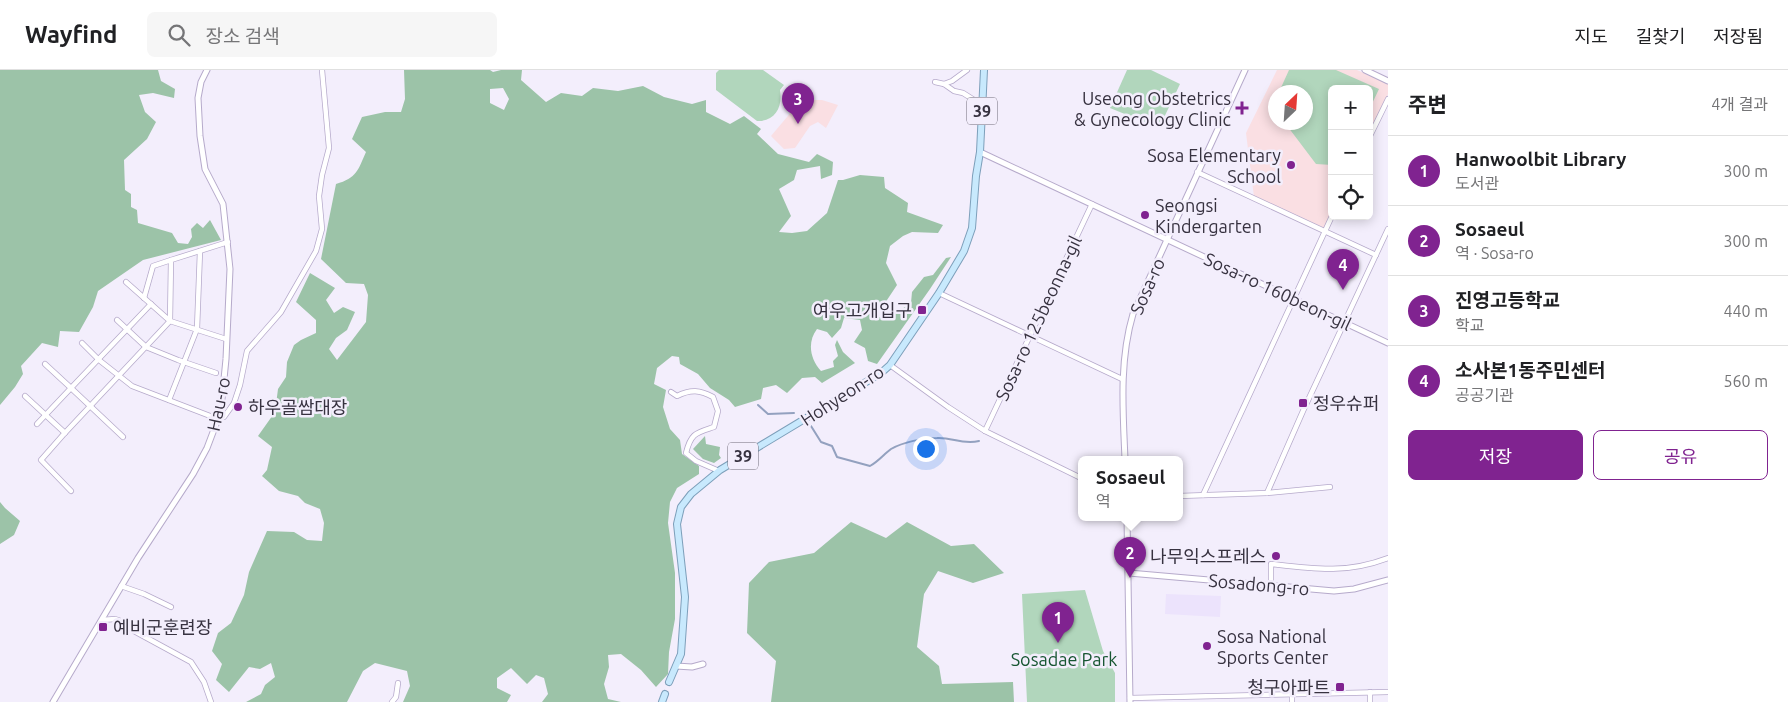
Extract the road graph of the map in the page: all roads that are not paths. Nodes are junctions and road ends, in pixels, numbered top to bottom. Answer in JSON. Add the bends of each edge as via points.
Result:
{"nodes":[{"id":1,"x":207,"y":70,"type":"edge"},
{"id":2,"x":322,"y":70,"type":"edge"},
{"id":3,"x":967,"y":70,"type":"edge"},
{"id":4,"x":984,"y":70,"type":"edge"},
{"id":5,"x":1245,"y":70,"type":"edge"},
{"id":6,"x":1365,"y":70,"type":"edge"},
{"id":7,"x":1388,"y":81,"type":"edge"},
{"id":8,"x":935,"y":82,"type":"dead end"},
{"id":9,"x":944,"y":84,"type":"junction"},
{"id":10,"x":1388,"y":99,"type":"edge"},
{"id":11,"x":982,"y":105,"type":"junction"},
{"id":12,"x":1373,"y":130,"type":"edge"},
{"id":13,"x":980,"y":152,"type":"junction"},
{"id":14,"x":1197,"y":172,"type":"junction"},
{"id":15,"x":1092,"y":204,"type":"junction"},
{"id":16,"x":1330,"y":220,"type":"edge"},
{"id":17,"x":1388,"y":229,"type":"edge"},
{"id":18,"x":1326,"y":231,"type":"junction"},
{"id":19,"x":1168,"y":239,"type":"junction"},
{"id":20,"x":228,"y":242,"type":"junction"},
{"id":21,"x":200,"y":251,"type":"junction"},
{"id":22,"x":1376,"y":255,"type":"junction"},
{"id":23,"x":171,"y":260,"type":"junction"},
{"id":24,"x":126,"y":282,"type":"dead end"},
{"id":25,"x":939,"y":293,"type":"junction"},
{"id":26,"x":144,"y":298,"type":"junction"},
{"id":27,"x":1294,"y":299,"type":"junction"},
{"id":28,"x":151,"y":304,"type":"junction"},
{"id":29,"x":117,"y":320,"type":"dead end"},
{"id":30,"x":170,"y":321,"type":"junction"},
{"id":31,"x":1345,"y":323,"type":"junction"},
{"id":32,"x":198,"y":329,"type":"junction"},
{"id":33,"x":127,"y":330,"type":"junction"},
{"id":34,"x":1030,"y":336,"type":"junction"},
{"id":35,"x":226,"y":339,"type":"junction"},
{"id":36,"x":1388,"y":342,"type":"edge"},
{"id":37,"x":82,"y":343,"type":"dead end"},
{"id":38,"x":146,"y":347,"type":"junction"},
{"id":39,"x":99,"y":360,"type":"junction"},
{"id":40,"x":184,"y":362,"type":"junction"},
{"id":41,"x":45,"y":364,"type":"dead end"},
{"id":42,"x":890,"y":365,"type":"junction"},
{"id":43,"x":216,"y":372,"type":"dead end"},
{"id":44,"x":118,"y":375,"type":"junction"},
{"id":45,"x":1122,"y":380,"type":"junction"},
{"id":46,"x":71,"y":388,"type":"junction"},
{"id":47,"x":671,"y":392,"type":"dead end"},
{"id":48,"x":25,"y":396,"type":"dead end"},
{"id":49,"x":169,"y":400,"type":"junction"},
{"id":50,"x":89,"y":407,"type":"junction"},
{"id":51,"x":45,"y":415,"type":"junction"},
{"id":52,"x":218,"y":418,"type":"junction"},
{"id":53,"x":37,"y":424,"type":"dead end"},
{"id":54,"x":985,"y":431,"type":"junction"},
{"id":55,"x":65,"y":433,"type":"junction"},
{"id":56,"x":123,"y":437,"type":"dead end"},
{"id":57,"x":1125,"y":456,"type":"edge"},
{"id":58,"x":719,"y":471,"type":"junction"},
{"id":59,"x":1078,"y":477,"type":"edge"},
{"id":60,"x":1330,"y":488,"type":"dead end"},
{"id":61,"x":71,"y":491,"type":"dead end"},
{"id":62,"x":1267,"y":493,"type":"junction"},
{"id":63,"x":1204,"y":495,"type":"junction"},
{"id":64,"x":1183,"y":496,"type":"edge"},
{"id":65,"x":1127,"y":521,"type":"edge"},
{"id":66,"x":1388,"y":558,"type":"edge"},
{"id":67,"x":1129,"y":573,"type":"junction"},
{"id":68,"x":1388,"y":580,"type":"edge"},
{"id":69,"x":121,"y":586,"type":"junction"},
{"id":70,"x":1271,"y":586,"type":"junction"},
{"id":71,"x":171,"y":606,"type":"dead end"},
{"id":72,"x":102,"y":620,"type":"junction"},
{"id":73,"x":703,"y":664,"type":"dead end"},
{"id":74,"x":676,"y":666,"type":"junction"},
{"id":75,"x":669,"y":682,"type":"dead end"},
{"id":76,"x":398,"y":683,"type":"dead end"},
{"id":77,"x":1370,"y":692,"type":"junction"},
{"id":78,"x":1388,"y":692,"type":"edge"},
{"id":79,"x":665,"y":694,"type":"dead end"},
{"id":80,"x":1292,"y":694,"type":"junction"},
{"id":81,"x":1130,"y":700,"type":"edge"},
{"id":82,"x":53,"y":702,"type":"edge"},
{"id":83,"x":211,"y":702,"type":"edge"},
{"id":84,"x":392,"y":702,"type":"edge"},
{"id":85,"x":662,"y":702,"type":"edge"},
{"id":86,"x":1292,"y":702,"type":"edge"},
{"id":87,"x":1370,"y":702,"type":"edge"}],
"edges":[{"from":1,"to":20,"type":"street","name":"Hau-ro","via":[[198,98],[204,169],[223,204]]},
{"from":2,"to":52,"type":"street","via":[[329,148],[320,189],[322,229],[316,251],[281,312],[247,351],[234,403],[224,417]]},
{"from":3,"to":9,"type":"street"},
{"from":4,"to":11,"type":"main road","name":"Hohyeon-ro","number":"39"},
{"from":5,"to":14,"type":"street","name":"Sosa-ro"},
{"from":6,"to":7,"type":"street"},
{"from":8,"to":9,"type":"street"},
{"from":9,"to":11,"type":"street"},
{"from":10,"to":12,"type":"street"},
{"from":11,"to":13,"type":"main road","name":"Hohyeon-ro","number":"39"},
{"from":13,"to":15,"type":"street","name":"Sosa-ro 160beon-gil"},
{"from":13,"to":25,"type":"main road","name":"Hohyeon-ro","number":"39","via":[[972,228],[964,251]]},
{"from":14,"to":18,"type":"street"},
{"from":14,"to":19,"type":"street","name":"Sosa-ro"},
{"from":15,"to":19,"type":"street","name":"Sosa-ro 160beon-gil"},
{"from":15,"to":34,"type":"street","name":"Sosa-ro 125beonna-gil"},
{"from":16,"to":18,"type":"street"},
{"from":17,"to":22,"type":"street"},
{"from":18,"to":22,"type":"street"},
{"from":18,"to":27,"type":"street"},
{"from":19,"to":27,"type":"street","name":"Sosa-ro 160beon-gil"},
{"from":19,"to":45,"type":"street","name":"Sosa-ro","via":[[1133,314]]},
{"from":20,"to":21,"type":"street"},
{"from":20,"to":35,"type":"street","name":"Hau-ro","via":[[230,268]]},
{"from":21,"to":23,"type":"street"},
{"from":21,"to":32,"type":"street"},
{"from":22,"to":31,"type":"street"},
{"from":23,"to":26,"type":"street","via":[[153,266]]},
{"from":23,"to":30,"type":"street"},
{"from":24,"to":26,"type":"street"},
{"from":25,"to":34,"type":"street"},
{"from":25,"to":42,"type":"main road","name":"Hohyeon-ro","number":"39"},
{"from":26,"to":28,"type":"street"},
{"from":27,"to":31,"type":"street","name":"Sosa-ro 160beon-gil"},
{"from":27,"to":63,"type":"street"},
{"from":28,"to":30,"type":"street"},
{"from":28,"to":33,"type":"street"},
{"from":29,"to":33,"type":"street"},
{"from":30,"to":32,"type":"street"},
{"from":30,"to":38,"type":"street"},
{"from":31,"to":36,"type":"street","name":"Sosa-ro 160beon-gil"},
{"from":31,"to":62,"type":"street"},
{"from":32,"to":35,"type":"street"},
{"from":32,"to":40,"type":"street"},
{"from":33,"to":38,"type":"street"},
{"from":33,"to":39,"type":"street"},
{"from":34,"to":45,"type":"street"},
{"from":34,"to":54,"type":"street","name":"Sosa-ro 125beonna-gil"},
{"from":35,"to":52,"type":"street","name":"Hau-ro"},
{"from":37,"to":39,"type":"street"},
{"from":38,"to":40,"type":"street"},
{"from":38,"to":44,"type":"street"},
{"from":39,"to":44,"type":"street"},
{"from":39,"to":46,"type":"street"},
{"from":40,"to":43,"type":"street"},
{"from":40,"to":49,"type":"street"},
{"from":41,"to":46,"type":"street"},
{"from":42,"to":54,"type":"street"},
{"from":42,"to":58,"type":"main road","name":"Hohyeon-ro","number":"39","via":[[882,373]]},
{"from":44,"to":49,"type":"street","via":[[132,386]]},
{"from":44,"to":50,"type":"street"},
{"from":45,"to":57,"type":"street","name":"Sosa-ro"},
{"from":46,"to":50,"type":"street"},
{"from":46,"to":51,"type":"street"},
{"from":47,"to":58,"type":"street","via":[[677,396],[700,390],[713,397],[718,411],[714,427],[698,432],[690,439],[686,452],[696,461]]},
{"from":48,"to":51,"type":"street"},
{"from":49,"to":52,"type":"street"},
{"from":50,"to":55,"type":"street"},
{"from":50,"to":56,"type":"street"},
{"from":51,"to":53,"type":"street"},
{"from":51,"to":55,"type":"street"},
{"from":52,"to":69,"type":"street","name":"Hau-ro","via":[[193,474]]},
{"from":54,"to":59,"type":"street"},
{"from":55,"to":61,"type":"street","via":[[41,460]]},
{"from":58,"to":74,"type":"main road","name":"Hohyeon-ro","number":"39","via":[[691,494],[681,507],[677,524],[685,597],[681,654]]},
{"from":60,"to":62,"type":"street"},
{"from":62,"to":63,"type":"street"},
{"from":63,"to":64,"type":"street"},
{"from":65,"to":67,"type":"street"},
{"from":66,"to":70,"type":"street","via":[[1340,570],[1271,564]]},
{"from":67,"to":70,"type":"street","name":"Sosadong-ro"},
{"from":67,"to":81,"type":"street"},
{"from":68,"to":70,"type":"street","name":"Sosadong-ro","via":[[1334,591]]},
{"from":69,"to":71,"type":"street"},
{"from":69,"to":72,"type":"street","name":"Hau-ro"},
{"from":72,"to":82,"type":"street","name":"Hau-ro"},
{"from":72,"to":83,"type":"street","via":[[120,620],[191,662],[204,682]]},
{"from":73,"to":74,"type":"street"},
{"from":74,"to":75,"type":"main road","name":"Hohyeon-ro","number":"39"},
{"from":76,"to":84,"type":"street"},
{"from":77,"to":78,"type":"street"},
{"from":77,"to":80,"type":"street"},
{"from":77,"to":87,"type":"street"},
{"from":79,"to":85,"type":"main road"},
{"from":80,"to":81,"type":"street"},
{"from":80,"to":86,"type":"street"}]}
